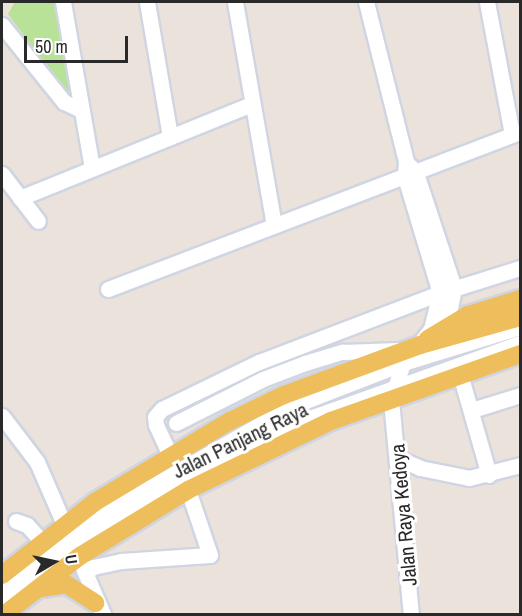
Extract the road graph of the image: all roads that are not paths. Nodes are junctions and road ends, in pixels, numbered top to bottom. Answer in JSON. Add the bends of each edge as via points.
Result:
{"nodes":[{"id":1,"x":63,"y":2,"type":"edge"},
{"id":2,"x":147,"y":2,"type":"edge"},
{"id":3,"x":235,"y":2,"type":"edge"},
{"id":4,"x":366,"y":2,"type":"edge"},
{"id":5,"x":487,"y":2,"type":"edge"},
{"id":6,"x":2,"y":25,"type":"edge"},
{"id":7,"x":252,"y":104,"type":"junction"},
{"id":8,"x":81,"y":110,"type":"junction"},
{"id":9,"x":516,"y":133,"type":"edge"},
{"id":10,"x":170,"y":137,"type":"junction"},
{"id":11,"x":92,"y":169,"type":"junction"},
{"id":12,"x":2,"y":174,"type":"edge"},
{"id":13,"x":411,"y":175,"type":"junction"},
{"id":14,"x":20,"y":198,"type":"junction"},
{"id":15,"x":38,"y":221,"type":"dead end"},
{"id":16,"x":274,"y":225,"type":"junction"},
{"id":17,"x":520,"y":268,"type":"edge"},
{"id":18,"x":108,"y":289,"type":"dead end"},
{"id":19,"x":447,"y":291,"type":"junction"},
{"id":20,"x":520,"y":298,"type":"edge"},
{"id":21,"x":520,"y":317,"type":"edge"},
{"id":22,"x":520,"y":327,"type":"edge"},
{"id":23,"x":520,"y":343,"type":"edge"},
{"id":24,"x":427,"y":345,"type":"junction"},
{"id":25,"x":298,"y":347,"type":"junction"},
{"id":26,"x":520,"y":354,"type":"edge"},
{"id":27,"x":305,"y":363,"type":"junction"},
{"id":28,"x":460,"y":374,"type":"junction"},
{"id":29,"x":414,"y":378,"type":"junction"},
{"id":30,"x":311,"y":385,"type":"junction"},
{"id":31,"x":520,"y":395,"type":"edge"},
{"id":32,"x":397,"y":399,"type":"junction"},
{"id":33,"x":472,"y":410,"type":"junction"},
{"id":34,"x":2,"y":416,"type":"edge"},
{"id":35,"x":176,"y":423,"type":"dead end"},
{"id":36,"x":170,"y":455,"type":"junction"},
{"id":37,"x":398,"y":458,"type":"junction"},
{"id":38,"x":520,"y":465,"type":"edge"},
{"id":39,"x":489,"y":475,"type":"junction"},
{"id":40,"x":188,"y":490,"type":"junction"},
{"id":41,"x":16,"y":521,"type":"dead end"},
{"id":42,"x":43,"y":543,"type":"junction"},
{"id":43,"x":77,"y":550,"type":"junction"},
{"id":44,"x":2,"y":575,"type":"edge"},
{"id":45,"x":2,"y":587,"type":"edge"},
{"id":46,"x":38,"y":589,"type":"junction"},
{"id":47,"x":2,"y":603,"type":"edge"},
{"id":48,"x":99,"y":609,"type":"edge"},
{"id":49,"x":5,"y":615,"type":"edge"},
{"id":50,"x":411,"y":615,"type":"edge"}],
"edges":[{"from":1,"to":8,"type":"street"},
{"from":2,"to":10,"type":"street"},
{"from":3,"to":7,"type":"street"},
{"from":4,"to":13,"type":"street"},
{"from":5,"to":9,"type":"street"},
{"from":6,"to":8,"type":"street","via":[[64,102]]},
{"from":7,"to":10,"type":"street"},
{"from":7,"to":16,"type":"street"},
{"from":8,"to":11,"type":"street"},
{"from":9,"to":13,"type":"street"},
{"from":10,"to":11,"type":"street"},
{"from":11,"to":14,"type":"street"},
{"from":12,"to":14,"type":"street"},
{"from":13,"to":16,"type":"street"},
{"from":13,"to":19,"type":"street"},
{"from":14,"to":15,"type":"street"},
{"from":16,"to":18,"type":"street"},
{"from":17,"to":19,"type":"street"},
{"from":19,"to":24,"type":"street"},
{"from":19,"to":24,"type":"street"},
{"from":19,"to":25,"type":"street"},
{"from":20,"to":24,"type":"main road","name":"Jalan Panjang Raya"},
{"from":21,"to":24,"type":"main road","name":"Jalan Panjang Raya"},
{"from":22,"to":24,"type":"street"},
{"from":23,"to":29,"type":"street"},
{"from":24,"to":27,"type":"street","via":[[342,352]]},
{"from":24,"to":29,"type":"street"},
{"from":24,"to":30,"type":"main road","name":"Jalan Panjang Raya"},
{"from":24,"to":32,"type":"street"},
{"from":24,"to":43,"type":"street","via":[[290,407]]},
{"from":25,"to":27,"type":"street"},
{"from":25,"to":36,"type":"street","via":[[158,412],[156,425]]},
{"from":26,"to":28,"type":"main road","name":"Jalan Panjang Raya"},
{"from":27,"to":30,"type":"street"},
{"from":27,"to":35,"type":"street","via":[[263,379]]},
{"from":28,"to":32,"type":"main road","name":"Jalan Panjang Raya"},
{"from":28,"to":33,"type":"street"},
{"from":29,"to":32,"type":"street"},
{"from":30,"to":36,"type":"main road","name":"Jalan Panjang Raya","via":[[230,421]]},
{"from":31,"to":33,"type":"street"},
{"from":32,"to":37,"type":"street","name":"Jalan Raya Kedoya"},
{"from":32,"to":40,"type":"main road","name":"Jalan Panjang Raya","via":[[331,421]]},
{"from":32,"to":43,"type":"street","via":[[290,425],[144,500]]},
{"from":33,"to":39,"type":"street"},
{"from":34,"to":43,"type":"street","via":[[37,462]]},
{"from":36,"to":43,"type":"main road","name":"Jalan Panjang Raya","via":[[95,502]]},
{"from":37,"to":39,"type":"street","via":[[420,468],[469,478]]},
{"from":37,"to":50,"type":"street","name":"Jalan Raya Kedoya"},
{"from":38,"to":39,"type":"street"},
{"from":40,"to":43,"type":"main road","name":"Jalan Panjang Raya","via":[[97,545]]},
{"from":40,"to":43,"type":"street","via":[[210,555],[121,561],[93,567]]},
{"from":41,"to":42,"type":"street","via":[[27,525]]},
{"from":42,"to":43,"type":"main road","name":"Jalan Panjang Raya"},
{"from":42,"to":44,"type":"main road","name":"Jalan Panjang Raya"},
{"from":43,"to":45,"type":"street"},
{"from":43,"to":46,"type":"main road","name":"Jalan Panjang Raya"},
{"from":43,"to":47,"type":"street"},
{"from":43,"to":48,"type":"street"},
{"from":46,"to":48,"type":"main road","via":[[66,584]]},
{"from":46,"to":49,"type":"main road","name":"Jalan Panjang Raya"}]}
